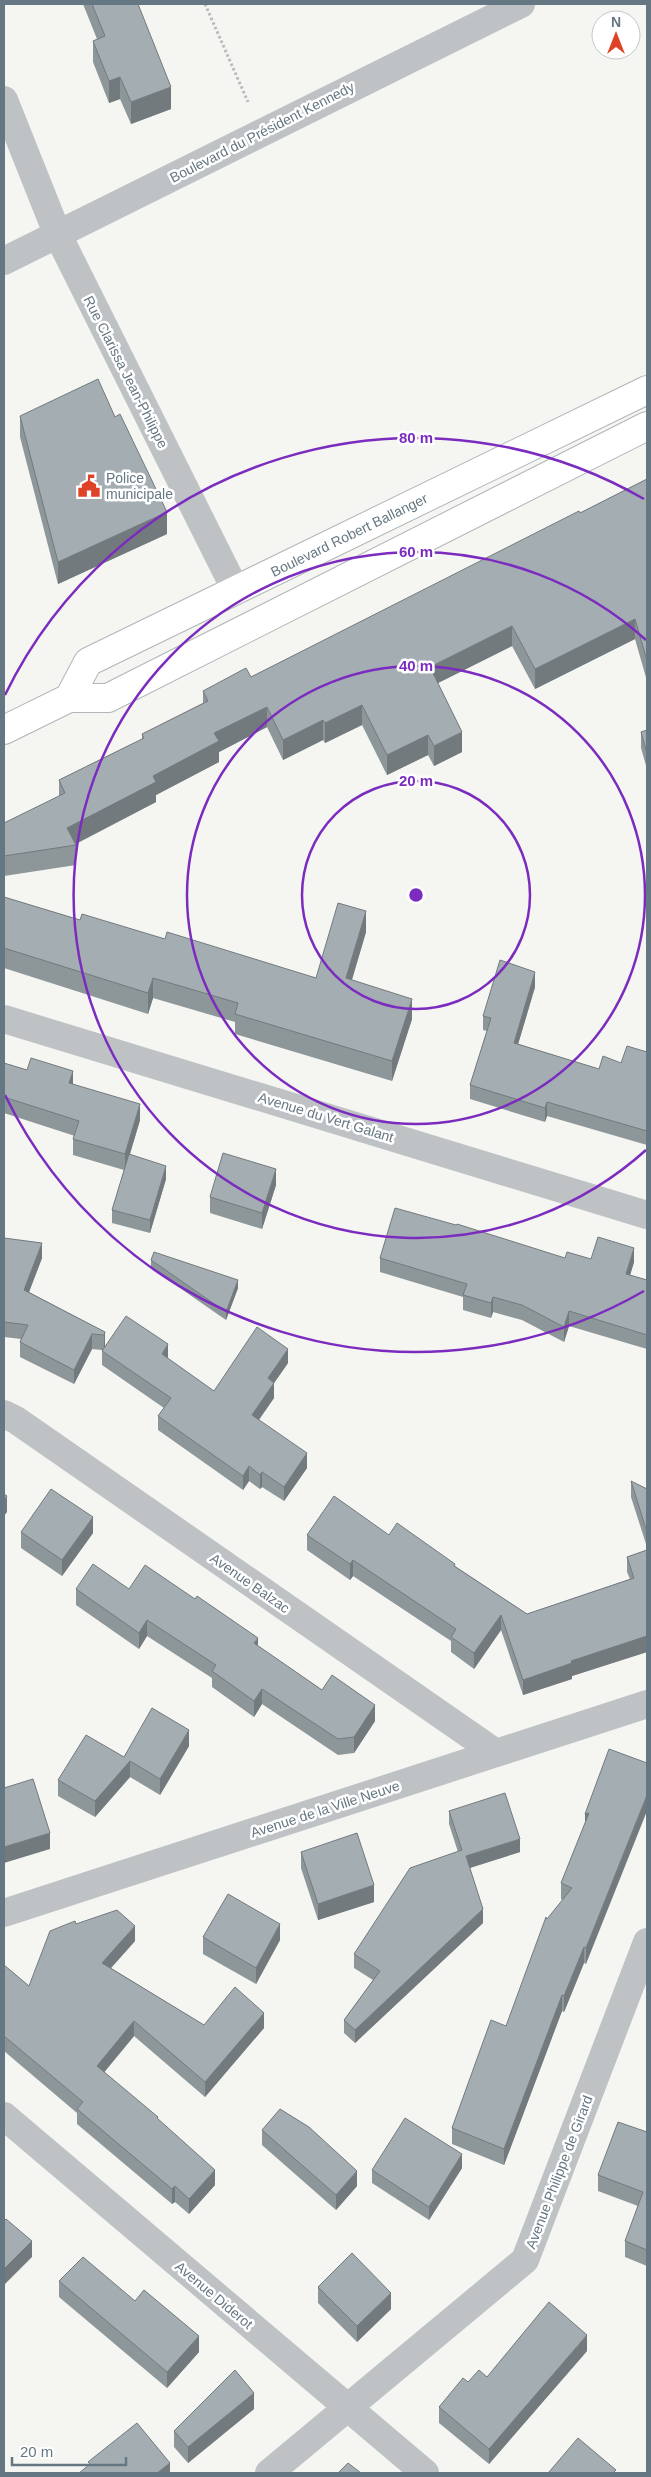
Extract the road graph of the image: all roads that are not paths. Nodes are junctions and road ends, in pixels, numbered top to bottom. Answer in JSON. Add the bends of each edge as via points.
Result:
{"nodes":[{"id":1,"x":521,"y":4,"type":"edge"},
{"id":2,"x":4,"y":100,"type":"edge"},
{"id":3,"x":57,"y":233,"type":"junction"},
{"id":4,"x":4,"y":261,"type":"edge"},
{"id":5,"x":647,"y":390,"type":"edge"},
{"id":6,"x":647,"y":426,"type":"edge"},
{"id":7,"x":236,"y":591,"type":"junction"},
{"id":8,"x":69,"y":698,"type":"junction"},
{"id":9,"x":4,"y":730,"type":"edge"},
{"id":10,"x":4,"y":1019,"type":"edge"},
{"id":11,"x":647,"y":1215,"type":"edge"},
{"id":12,"x":4,"y":1414,"type":"edge"},
{"id":13,"x":647,"y":1704,"type":"edge"},
{"id":14,"x":496,"y":1753,"type":"junction"},
{"id":15,"x":4,"y":1913,"type":"edge"},
{"id":16,"x":647,"y":1942,"type":"edge"},
{"id":17,"x":4,"y":2116,"type":"edge"},
{"id":18,"x":348,"y":2409,"type":"junction"},
{"id":19,"x":269,"y":2473,"type":"edge"},
{"id":20,"x":425,"y":2473,"type":"edge"}],
"edges":[{"from":1,"to":3,"type":"street","name":"Boulevard du Président Kennedy"},
{"from":2,"to":3,"type":"street","name":"Rue Clarissa Jean-Philippe"},
{"from":3,"to":4,"type":"street","name":"Boulevard du Président Kennedy"},
{"from":3,"to":7,"type":"street","name":"Rue Clarissa Jean-Philippe"},
{"from":5,"to":7,"type":"main road","name":"Boulevard Robert Ballanger"},
{"from":6,"to":8,"type":"main road","via":[[108,698]]},
{"from":7,"to":8,"type":"main road","name":"Boulevard Robert Ballanger","via":[[88,662]]},
{"from":8,"to":9,"type":"main road"},
{"from":10,"to":11,"type":"street","name":"Avenue du Vert Galant"},
{"from":12,"to":14,"type":"street","name":"Avenue Balzac"},
{"from":13,"to":14,"type":"street","name":"Avenue de la Ville Neuve"},
{"from":14,"to":15,"type":"street","name":"Avenue de la Ville Neuve"},
{"from":16,"to":18,"type":"street","name":"Avenue Philippe de Girard","via":[[525,2260]]},
{"from":17,"to":18,"type":"street","name":"Avenue Diderot"},
{"from":18,"to":19,"type":"street","name":"Avenue Philippe de Girard"},
{"from":18,"to":20,"type":"street","name":"Avenue Diderot"}]}
